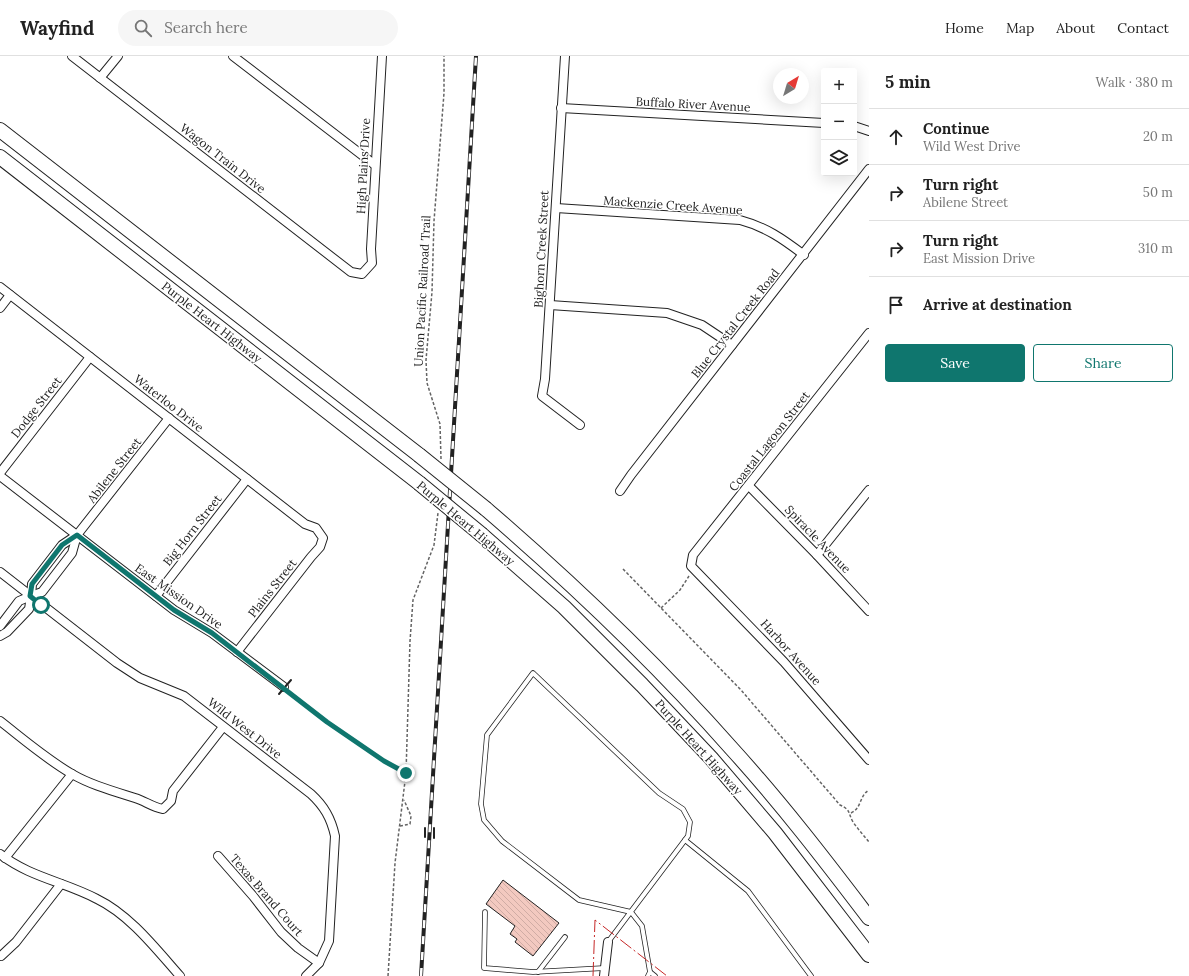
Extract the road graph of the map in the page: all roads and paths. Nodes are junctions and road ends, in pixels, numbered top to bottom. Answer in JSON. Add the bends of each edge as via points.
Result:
{"nodes":[{"id":1,"x":72,"y":56,"type":"edge"},
{"id":2,"x":118,"y":56,"type":"edge"},
{"id":3,"x":234,"y":56,"type":"edge"},
{"id":4,"x":382,"y":56,"type":"edge"},
{"id":5,"x":444,"y":56,"type":"edge"},
{"id":6,"x":565,"y":56,"type":"edge"},
{"id":7,"x":100,"y":78,"type":"junction"},
{"id":8,"x":561,"y":108,"type":"junction"},
{"id":9,"x":821,"y":123,"type":"edge"},
{"id":10,"x":857,"y":127,"type":"edge"},
{"id":11,"x":0,"y":130,"type":"edge"},
{"id":12,"x":869,"y":131,"type":"edge"},
{"id":13,"x":0,"y":157,"type":"edge"},
{"id":14,"x":375,"y":165,"type":"junction"},
{"id":15,"x":869,"y":169,"type":"edge"},
{"id":16,"x":556,"y":208,"type":"junction"},
{"id":17,"x":804,"y":255,"type":"junction"},
{"id":18,"x":362,"y":274,"type":"joint"},
{"id":19,"x":0,"y":287,"type":"edge"},
{"id":20,"x":10,"y":295,"type":"junction"},
{"id":21,"x":550,"y":305,"type":"junction"},
{"id":22,"x":0,"y":308,"type":"edge"},
{"id":23,"x":869,"y":333,"type":"edge"},
{"id":24,"x":732,"y":345,"type":"junction"},
{"id":25,"x":90,"y":357,"type":"junction"},
{"id":26,"x":169,"y":418,"type":"junction"},
{"id":27,"x":580,"y":425,"type":"dead end"},
{"id":28,"x":441,"y":466,"type":"dead end"},
{"id":29,"x":0,"y":474,"type":"edge"},
{"id":30,"x":247,"y":479,"type":"junction"},
{"id":31,"x":749,"y":486,"type":"junction"},
{"id":32,"x":869,"y":490,"type":"edge"},
{"id":33,"x":620,"y":491,"type":"dead end"},
{"id":34,"x":438,"y":511,"type":"dead end"},
{"id":35,"x":77,"y":535,"type":"junction"},
{"id":36,"x":323,"y":538,"type":"joint"},
{"id":37,"x":817,"y":555,"type":"junction"},
{"id":38,"x":691,"y":566,"type":"junction"},
{"id":39,"x":623,"y":569,"type":"dead end"},
{"id":40,"x":0,"y":572,"type":"edge"},
{"id":41,"x":30,"y":596,"type":"junction"},
{"id":42,"x":156,"y":596,"type":"junction"},
{"id":43,"x":662,"y":608,"type":"junction"},
{"id":44,"x":869,"y":611,"type":"edge"},
{"id":45,"x":0,"y":626,"type":"edge"},
{"id":46,"x":0,"y":636,"type":"edge"},
{"id":47,"x":237,"y":652,"type":"junction"},
{"id":48,"x":284,"y":688,"type":"joint"},
{"id":49,"x":0,"y":720,"type":"edge"},
{"id":50,"x":223,"y":727,"type":"junction"},
{"id":51,"x":869,"y":760,"type":"edge"},
{"id":52,"x":406,"y":773,"type":"junction"},
{"id":53,"x":72,"y":774,"type":"junction"},
{"id":54,"x":869,"y":790,"type":"edge"},
{"id":55,"x":403,"y":800,"type":"junction"},
{"id":56,"x":851,"y":813,"type":"junction"},
{"id":57,"x":400,"y":826,"type":"junction"},
{"id":58,"x":685,"y":840,"type":"junction"},
{"id":59,"x":869,"y":842,"type":"edge"},
{"id":60,"x":2,"y":856,"type":"edge"},
{"id":61,"x":218,"y":856,"type":"dead end"},
{"id":62,"x":61,"y":884,"type":"junction"},
{"id":63,"x":485,"y":912,"type":"dead end"},
{"id":64,"x":631,"y":912,"type":"junction"},
{"id":65,"x":869,"y":918,"type":"edge"},
{"id":66,"x":565,"y":937,"type":"dead end"},
{"id":67,"x":608,"y":942,"type":"joint"},
{"id":68,"x":869,"y":955,"type":"edge"},
{"id":69,"x":1,"y":956,"type":"edge"},
{"id":70,"x":319,"y":963,"type":"junction"},
{"id":71,"x":538,"y":972,"type":"junction"},
{"id":72,"x":605,"y":972,"type":"edge"},
{"id":73,"x":649,"y":974,"type":"edge"},
{"id":74,"x":180,"y":976,"type":"edge"},
{"id":75,"x":306,"y":976,"type":"edge"},
{"id":76,"x":388,"y":976,"type":"edge"},
{"id":77,"x":655,"y":976,"type":"edge"},
{"id":78,"x":811,"y":976,"type":"edge"}],
"edges":[{"from":1,"to":7,"type":"street","name":"Wagon Train Drive"},
{"from":2,"to":7,"type":"street"},
{"from":3,"to":14,"type":"street"},
{"from":4,"to":14,"type":"street","name":"High Plains Drive"},
{"from":5,"to":28,"type":"path","name":"Union Pacific Railroad Trail","via":[[444,93],[426,360],[427,383],[442,438]]},
{"from":6,"to":8,"type":"street","name":"Bighorn Creek Street"},
{"from":7,"to":18,"type":"street","name":"Wagon Train Drive","via":[[351,272]]},
{"from":8,"to":9,"type":"street","name":"Buffalo River Avenue"},
{"from":8,"to":16,"type":"street","name":"Bighorn Creek Street"},
{"from":10,"to":12,"type":"street"},
{"from":11,"to":65,"type":"highway","name":"Purple Heart Highway","bridge":true,"via":[[419,455],[486,509],[573,586],[696,708],[800,828]]},
{"from":13,"to":68,"type":"highway","name":"Purple Heart Highway","bridge":true,"via":[[419,483],[564,607],[642,684],[711,758],[775,833]]},
{"from":14,"to":18,"type":"street","name":"High Plains Drive","via":[[372,263]]},
{"from":15,"to":17,"type":"street","name":"Blue Crystal Creek Road"},
{"from":16,"to":17,"type":"street","name":"Mackenzie Creek Avenue","via":[[740,220],[768,230]]},
{"from":16,"to":21,"type":"street","name":"Bighorn Creek Street"},
{"from":17,"to":24,"type":"street","name":"Blue Crystal Creek Road"},
{"from":19,"to":20,"type":"street","name":"Waterloo Drive"},
{"from":20,"to":22,"type":"street"},
{"from":20,"to":25,"type":"street","name":"Waterloo Drive"},
{"from":21,"to":24,"type":"street","via":[[667,312],[702,325]]},
{"from":21,"to":27,"type":"street","name":"Bighorn Creek Street","via":[[542,396]]},
{"from":23,"to":31,"type":"street","name":"Coastal Lagoon Street"},
{"from":24,"to":33,"type":"street","name":"Blue Crystal Creek Road"},
{"from":25,"to":26,"type":"street","name":"Waterloo Drive"},
{"from":25,"to":29,"type":"street","name":"Dodge Street"},
{"from":26,"to":30,"type":"street","name":"Waterloo Drive"},
{"from":26,"to":35,"type":"street","name":"Abilene Street"},
{"from":29,"to":35,"type":"street","name":"East Mission Drive"},
{"from":30,"to":36,"type":"street","name":"Waterloo Drive","via":[[305,524],[316,528]]},
{"from":30,"to":42,"type":"street","name":"Big Horn Street"},
{"from":31,"to":37,"type":"street","name":"Spiracle Avenue"},
{"from":31,"to":38,"type":"street","name":"Coastal Lagoon Street","via":[[693,555]]},
{"from":32,"to":37,"type":"street"},
{"from":34,"to":52,"type":"path","via":[[434,545],[413,600]]},
{"from":35,"to":41,"type":"street","name":"Abilene Street","via":[[62,545],[36,578]]},
{"from":35,"to":41,"type":"street","name":"Abilene Street","via":[[68,559],[42,592]]},
{"from":35,"to":42,"type":"street","name":"East Mission Drive"},
{"from":36,"to":47,"type":"street","name":"Plains Street","via":[[320,548]]},
{"from":37,"to":44,"type":"street","name":"Spiracle Avenue"},
{"from":38,"to":43,"type":"path","via":[[685,582]]},
{"from":38,"to":51,"type":"street","name":"Harbor Avenue","via":[[784,662]]},
{"from":39,"to":43,"type":"path"},
{"from":40,"to":41,"type":"street","name":"Wild West Drive"},
{"from":41,"to":45,"type":"street","name":"Abilene Street","via":[[19,601]]},
{"from":41,"to":46,"type":"street","name":"Abilene Street","via":[[29,609]]},
{"from":41,"to":50,"type":"street","name":"Wild West Drive","via":[[117,663],[140,678],[184,696]]},
{"from":42,"to":47,"type":"street","name":"East Mission Drive"},
{"from":43,"to":56,"type":"path","via":[[756,706],[840,805]]},
{"from":47,"to":48,"type":"street","name":"East Mission Drive"},
{"from":48,"to":52,"type":"path","via":[[327,722]]},
{"from":49,"to":53,"type":"street"},
{"from":50,"to":53,"type":"street","via":[[173,791],[170,801],[163,809],[152,807]]},
{"from":50,"to":70,"type":"street","name":"Wild West Drive","via":[[311,794],[325,809],[333,824],[335,836],[331,931]]},
{"from":52,"to":55,"type":"path"},
{"from":53,"to":60,"type":"street"},
{"from":54,"to":56,"type":"path","via":[[864,794],[858,808]]},
{"from":55,"to":57,"type":"path"},
{"from":55,"to":57,"type":"path","via":[[411,820],[410,824]]},
{"from":56,"to":59,"type":"path","via":[[852,820]]},
{"from":57,"to":76,"type":"path","via":[[395,863]]},
{"from":58,"to":64,"type":"lane"},
{"from":58,"to":64,"type":"lane","via":[[690,822],[683,809],[659,793],[533,673],[487,735],[481,804],[484,820],[502,841],[579,900]]},
{"from":58,"to":78,"type":"lane","via":[[748,891]]},
{"from":60,"to":62,"type":"street","via":[[29,872]]},
{"from":61,"to":70,"type":"street","name":"Texas Brand Court","via":[[281,932]]},
{"from":62,"to":69,"type":"street","via":[[16,942]]},
{"from":62,"to":74,"type":"street","via":[[98,899],[116,910]]},
{"from":63,"to":71,"type":"lane","via":[[484,968]]},
{"from":64,"to":67,"type":"lane"},
{"from":64,"to":73,"type":"lane","via":[[642,926]]},
{"from":66,"to":71,"type":"lane"},
{"from":67,"to":72,"type":"street"},
{"from":70,"to":75,"type":"street","name":"Wild West Drive"},
{"from":71,"to":72,"type":"lane"},
{"from":73,"to":77,"type":"lane"}]}
